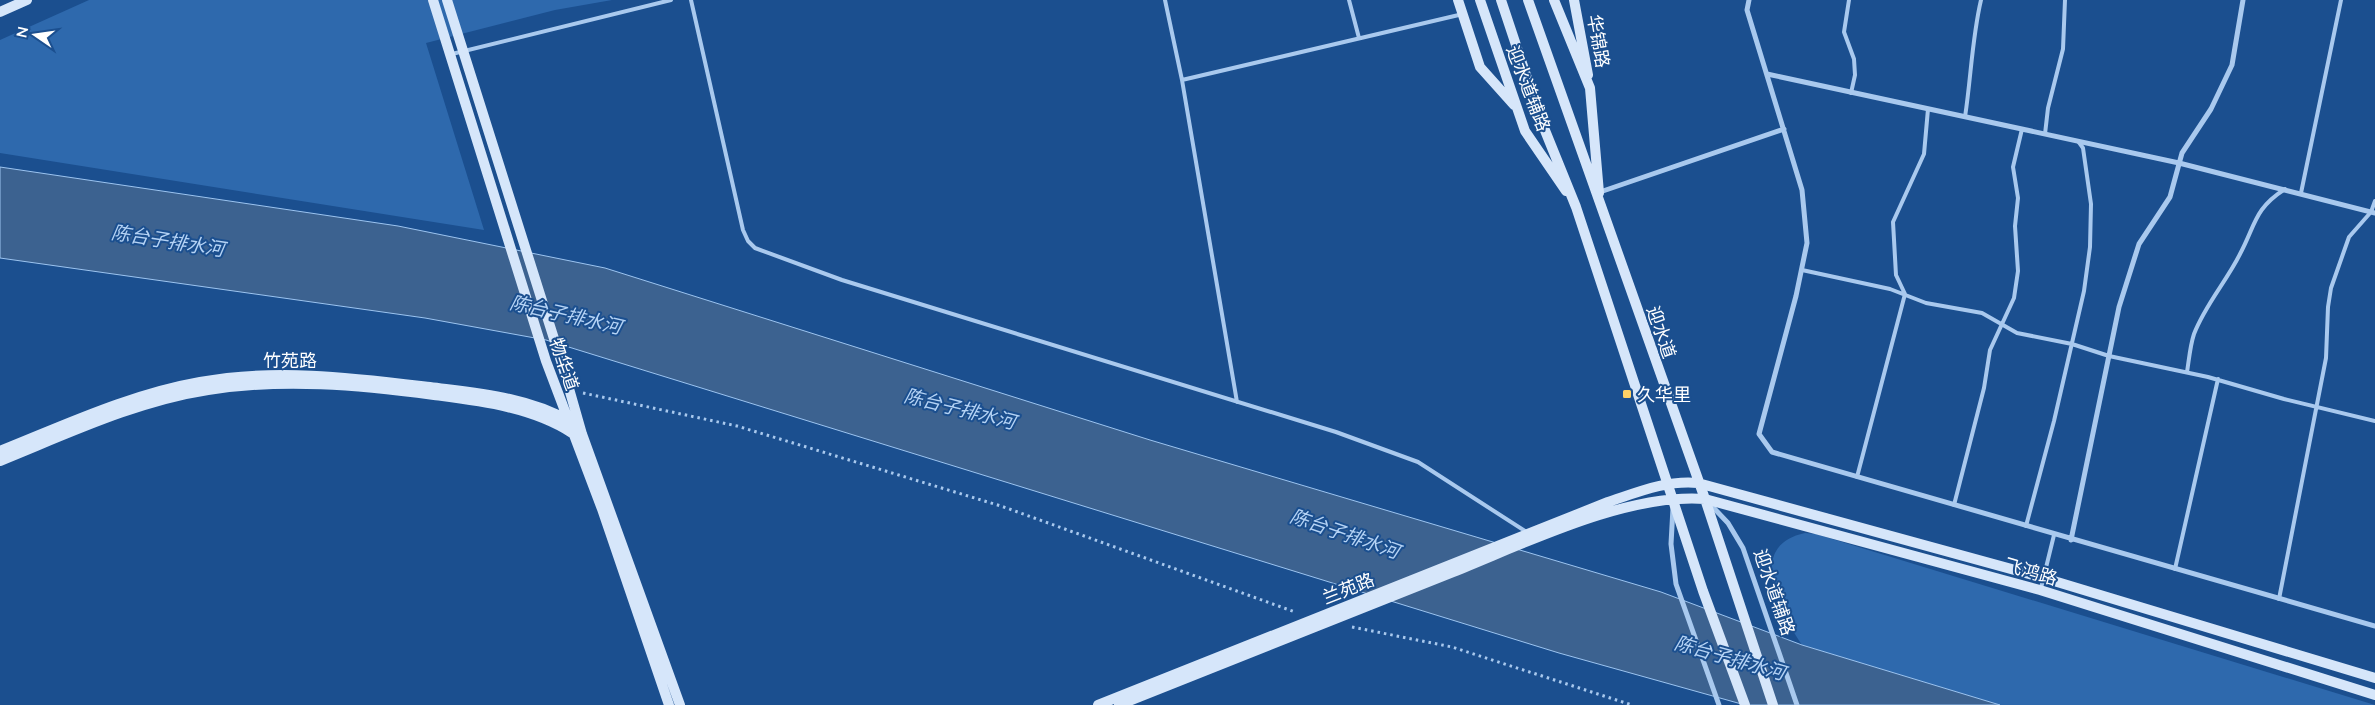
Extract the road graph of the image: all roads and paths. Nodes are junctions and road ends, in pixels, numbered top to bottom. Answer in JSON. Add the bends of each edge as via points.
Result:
{"nodes":[{"id":1,"x":27,"y":0,"type":"edge"},
{"id":2,"x":433,"y":0,"type":"edge"},
{"id":3,"x":447,"y":0,"type":"edge"},
{"id":4,"x":671,"y":0,"type":"edge"},
{"id":5,"x":691,"y":0,"type":"edge"},
{"id":6,"x":1165,"y":0,"type":"edge"},
{"id":7,"x":1349,"y":0,"type":"edge"},
{"id":8,"x":1458,"y":0,"type":"edge"},
{"id":9,"x":1480,"y":0,"type":"edge"},
{"id":10,"x":1501,"y":0,"type":"edge"},
{"id":11,"x":1528,"y":0,"type":"edge"},
{"id":12,"x":1554,"y":0,"type":"edge"},
{"id":13,"x":1574,"y":0,"type":"edge"},
{"id":14,"x":1749,"y":0,"type":"edge"},
{"id":15,"x":1849,"y":0,"type":"edge"},
{"id":16,"x":1980,"y":0,"type":"edge"},
{"id":17,"x":2065,"y":0,"type":"edge"},
{"id":18,"x":2243,"y":0,"type":"edge"},
{"id":19,"x":2341,"y":0,"type":"edge"},
{"id":20,"x":0,"y":12,"type":"edge"},
{"id":21,"x":1462,"y":14,"type":"junction"},
{"id":22,"x":1359,"y":38,"type":"junction"},
{"id":23,"x":462,"y":51,"type":"junction"},
{"id":24,"x":450,"y":54,"type":"junction"},
{"id":25,"x":1767,"y":74,"type":"junction"},
{"id":26,"x":1182,"y":80,"type":"junction"},
{"id":27,"x":1590,"y":88,"type":"junction"},
{"id":28,"x":1851,"y":93,"type":"junction"},
{"id":29,"x":1928,"y":109,"type":"junction"},
{"id":30,"x":1518,"y":110,"type":"junction"},
{"id":31,"x":1964,"y":117,"type":"junction"},
{"id":32,"x":1784,"y":129,"type":"junction"},
{"id":33,"x":2022,"y":130,"type":"junction"},
{"id":34,"x":2045,"y":134,"type":"junction"},
{"id":35,"x":2078,"y":140,"type":"junction"},
{"id":36,"x":2179,"y":163,"type":"junction"},
{"id":37,"x":2285,"y":189,"type":"junction"},
{"id":38,"x":1600,"y":192,"type":"junction"},
{"id":39,"x":2301,"y":194,"type":"junction"},
{"id":40,"x":2375,"y":201,"type":"edge"},
{"id":41,"x":1600,"y":204,"type":"junction"},
{"id":42,"x":1576,"y":207,"type":"junction"},
{"id":43,"x":2373,"y":212,"type":"edge"},
{"id":44,"x":1802,"y":270,"type":"junction"},
{"id":45,"x":1905,"y":294,"type":"junction"},
{"id":46,"x":2001,"y":324,"type":"junction"},
{"id":47,"x":2072,"y":344,"type":"junction"},
{"id":48,"x":2109,"y":356,"type":"junction"},
{"id":49,"x":2187,"y":372,"type":"junction"},
{"id":50,"x":2218,"y":380,"type":"junction"},
{"id":51,"x":570,"y":391,"type":"junction"},
{"id":52,"x":1237,"y":402,"type":"junction"},
{"id":53,"x":2317,"y":407,"type":"junction"},
{"id":54,"x":567,"y":420,"type":"junction"},
{"id":55,"x":2375,"y":421,"type":"edge"},
{"id":56,"x":577,"y":434,"type":"junction"},
{"id":57,"x":0,"y":451,"type":"edge"},
{"id":58,"x":0,"y":461,"type":"edge"},
{"id":59,"x":1856,"y":477,"type":"junction"},
{"id":60,"x":1698,"y":482,"type":"junction"},
{"id":61,"x":1669,"y":483,"type":"junction"},
{"id":62,"x":1674,"y":498,"type":"junction"},
{"id":63,"x":1705,"y":499,"type":"junction"},
{"id":64,"x":1954,"y":505,"type":"junction"},
{"id":65,"x":2026,"y":526,"type":"junction"},
{"id":66,"x":2054,"y":535,"type":"junction"},
{"id":67,"x":1532,"y":536,"type":"junction"},
{"id":68,"x":2071,"y":540,"type":"junction"},
{"id":69,"x":2175,"y":569,"type":"junction"},
{"id":70,"x":2044,"y":578,"type":"junction"},
{"id":71,"x":2040,"y":590,"type":"junction"},
{"id":72,"x":2279,"y":599,"type":"junction"},
{"id":73,"x":1366,"y":602,"type":"junction"},
{"id":74,"x":1314,"y":619,"type":"junction"},
{"id":75,"x":1326,"y":622,"type":"junction"},
{"id":76,"x":2375,"y":626,"type":"edge"},
{"id":77,"x":2375,"y":678,"type":"edge"},
{"id":78,"x":2375,"y":695,"type":"edge"},
{"id":79,"x":669,"y":705,"type":"edge"},
{"id":80,"x":680,"y":705,"type":"edge"},
{"id":81,"x":1098,"y":705,"type":"edge"},
{"id":82,"x":1119,"y":705,"type":"edge"},
{"id":83,"x":1632,"y":705,"type":"edge"},
{"id":84,"x":1719,"y":705,"type":"edge"},
{"id":85,"x":1745,"y":705,"type":"edge"},
{"id":86,"x":1773,"y":705,"type":"edge"},
{"id":87,"x":1797,"y":705,"type":"edge"}],
"edges":[{"from":1,"to":20,"type":"street"},
{"from":2,"to":24,"type":"street","name":"物华道"},
{"from":3,"to":23,"type":"street","name":"物华道"},
{"from":4,"to":23,"type":"lane"},
{"from":5,"to":52,"type":"lane","via":[[743,230],[756,248],[852,283]]},
{"from":6,"to":26,"type":"lane"},
{"from":7,"to":22,"type":"lane"},
{"from":8,"to":21,"type":"street"},
{"from":9,"to":30,"type":"street","name":"迎水道辅路"},
{"from":10,"to":42,"type":"street","via":[[1542,123]]},
{"from":11,"to":41,"type":"street","name":"迎水道"},
{"from":12,"to":27,"type":"street"},
{"from":13,"to":27,"type":"street","name":"华锦路","via":[[1581,24]]},
{"from":14,"to":25,"type":"street","via":[[1747,10]]},
{"from":15,"to":28,"type":"lane","via":[[1844,32],[1854,59]]},
{"from":16,"to":31,"type":"lane"},
{"from":17,"to":34,"type":"lane","via":[[2063,49]]},
{"from":18,"to":36,"type":"street","via":[[2232,65]]},
{"from":19,"to":39,"type":"lane"},
{"from":21,"to":22,"type":"lane"},
{"from":21,"to":30,"type":"street","via":[[1480,67]]},
{"from":22,"to":26,"type":"lane"},
{"from":23,"to":24,"type":"lane"},
{"from":23,"to":51,"type":"street","name":"物华道"},
{"from":24,"to":54,"type":"street","name":"物华道"},
{"from":25,"to":28,"type":"street"},
{"from":25,"to":32,"type":"street"},
{"from":26,"to":52,"type":"lane"},
{"from":27,"to":38,"type":"street"},
{"from":28,"to":29,"type":"street"},
{"from":29,"to":31,"type":"street"},
{"from":29,"to":45,"type":"lane","via":[[1924,154],[1893,222],[1896,275]]},
{"from":30,"to":42,"type":"street","name":"迎水道辅路","via":[[1525,131]]},
{"from":31,"to":33,"type":"street"},
{"from":32,"to":38,"type":"street"},
{"from":32,"to":44,"type":"street","via":[[1802,190],[1807,243]]},
{"from":33,"to":34,"type":"street"},
{"from":33,"to":46,"type":"lane","via":[[2013,167],[2018,198],[2015,226],[2018,271],[2014,298]]},
{"from":34,"to":35,"type":"street"},
{"from":35,"to":36,"type":"street"},
{"from":35,"to":47,"type":"lane","via":[[2083,148],[2091,204],[2090,247]]},
{"from":36,"to":37,"type":"street"},
{"from":36,"to":48,"type":"street","via":[[2170,197],[2139,244],[2119,307]]},
{"from":37,"to":39,"type":"street"},
{"from":37,"to":49,"type":"lane","via":[[2271,198],[2258,213],[2240,254],[2208,305],[2194,335]]},
{"from":38,"to":41,"type":"street"},
{"from":39,"to":43,"type":"street"},
{"from":40,"to":43,"type":"lane"},
{"from":41,"to":60,"type":"street","name":"迎水道"},
{"from":42,"to":61,"type":"street"},
{"from":43,"to":53,"type":"lane","via":[[2349,237],[2331,288],[2326,358]]},
{"from":44,"to":45,"type":"lane"},
{"from":44,"to":59,"type":"street","via":[[1759,434],[1772,452]]},
{"from":45,"to":46,"type":"lane","via":[[1926,303],[1982,313]]},
{"from":45,"to":59,"type":"lane"},
{"from":46,"to":47,"type":"lane","via":[[2017,333]]},
{"from":46,"to":64,"type":"lane","via":[[1990,350],[1984,388]]},
{"from":47,"to":48,"type":"lane"},
{"from":47,"to":65,"type":"lane"},
{"from":48,"to":49,"type":"lane"},
{"from":48,"to":68,"type":"street"},
{"from":49,"to":50,"type":"lane"},
{"from":50,"to":53,"type":"lane"},
{"from":50,"to":69,"type":"lane"},
{"from":51,"to":56,"type":"street","name":"物华道"},
{"from":51,"to":74,"type":"path","via":[[737,426],[1001,506]]},
{"from":52,"to":67,"type":"lane","via":[[1336,432],[1418,462]]},
{"from":53,"to":55,"type":"lane"},
{"from":53,"to":72,"type":"lane"},
{"from":54,"to":56,"type":"street","name":"竹苑路"},
{"from":54,"to":57,"type":"street","name":"竹苑路","via":[[514,400],[470,392],[331,376],[249,376],[200,382],[142,397]]},
{"from":56,"to":58,"type":"street","name":"竹苑路","via":[[535,415],[462,399],[350,385],[272,384],[207,390],[170,398],[110,417]]},
{"from":56,"to":79,"type":"street","name":"物华道"},
{"from":56,"to":80,"type":"street","name":"物华道"},
{"from":59,"to":64,"type":"street"},
{"from":60,"to":61,"type":"street","name":"兰苑路"},
{"from":60,"to":63,"type":"street","name":"迎水道"},
{"from":60,"to":70,"type":"street","name":"飞鸿路"},
{"from":61,"to":62,"type":"street"},
{"from":61,"to":67,"type":"street","name":"兰苑路","via":[[1608,502]]},
{"from":62,"to":63,"type":"street","name":"飞鸿路"},
{"from":62,"to":67,"type":"street","name":"兰苑路","via":[[1645,502]]},
{"from":62,"to":84,"type":"street","via":[[1670,544],[1678,589]]},
{"from":62,"to":85,"type":"street","via":[[1703,591]]},
{"from":63,"to":71,"type":"street","name":"飞鸿路"},
{"from":63,"to":86,"type":"street","name":"迎水道"},
{"from":63,"to":87,"type":"street","name":"迎水道辅路","via":[[1728,523],[1743,548]]},
{"from":64,"to":65,"type":"street"},
{"from":65,"to":66,"type":"street"},
{"from":66,"to":68,"type":"street"},
{"from":66,"to":70,"type":"lane"},
{"from":67,"to":73,"type":"street","name":"兰苑路","via":[[1510,540]]},
{"from":67,"to":73,"type":"street","name":"兰苑路","via":[[1523,544]]},
{"from":68,"to":69,"type":"street"},
{"from":69,"to":72,"type":"street"},
{"from":70,"to":71,"type":"lane"},
{"from":70,"to":77,"type":"street","name":"飞鸿路"},
{"from":71,"to":78,"type":"street","name":"飞鸿路"},
{"from":72,"to":76,"type":"street"},
{"from":73,"to":74,"type":"street","name":"兰苑路"},
{"from":73,"to":75,"type":"street","name":"兰苑路"},
{"from":74,"to":81,"type":"street","name":"兰苑路"},
{"from":75,"to":82,"type":"street","name":"兰苑路"},
{"from":75,"to":83,"type":"path","via":[[1452,647]]}]}
